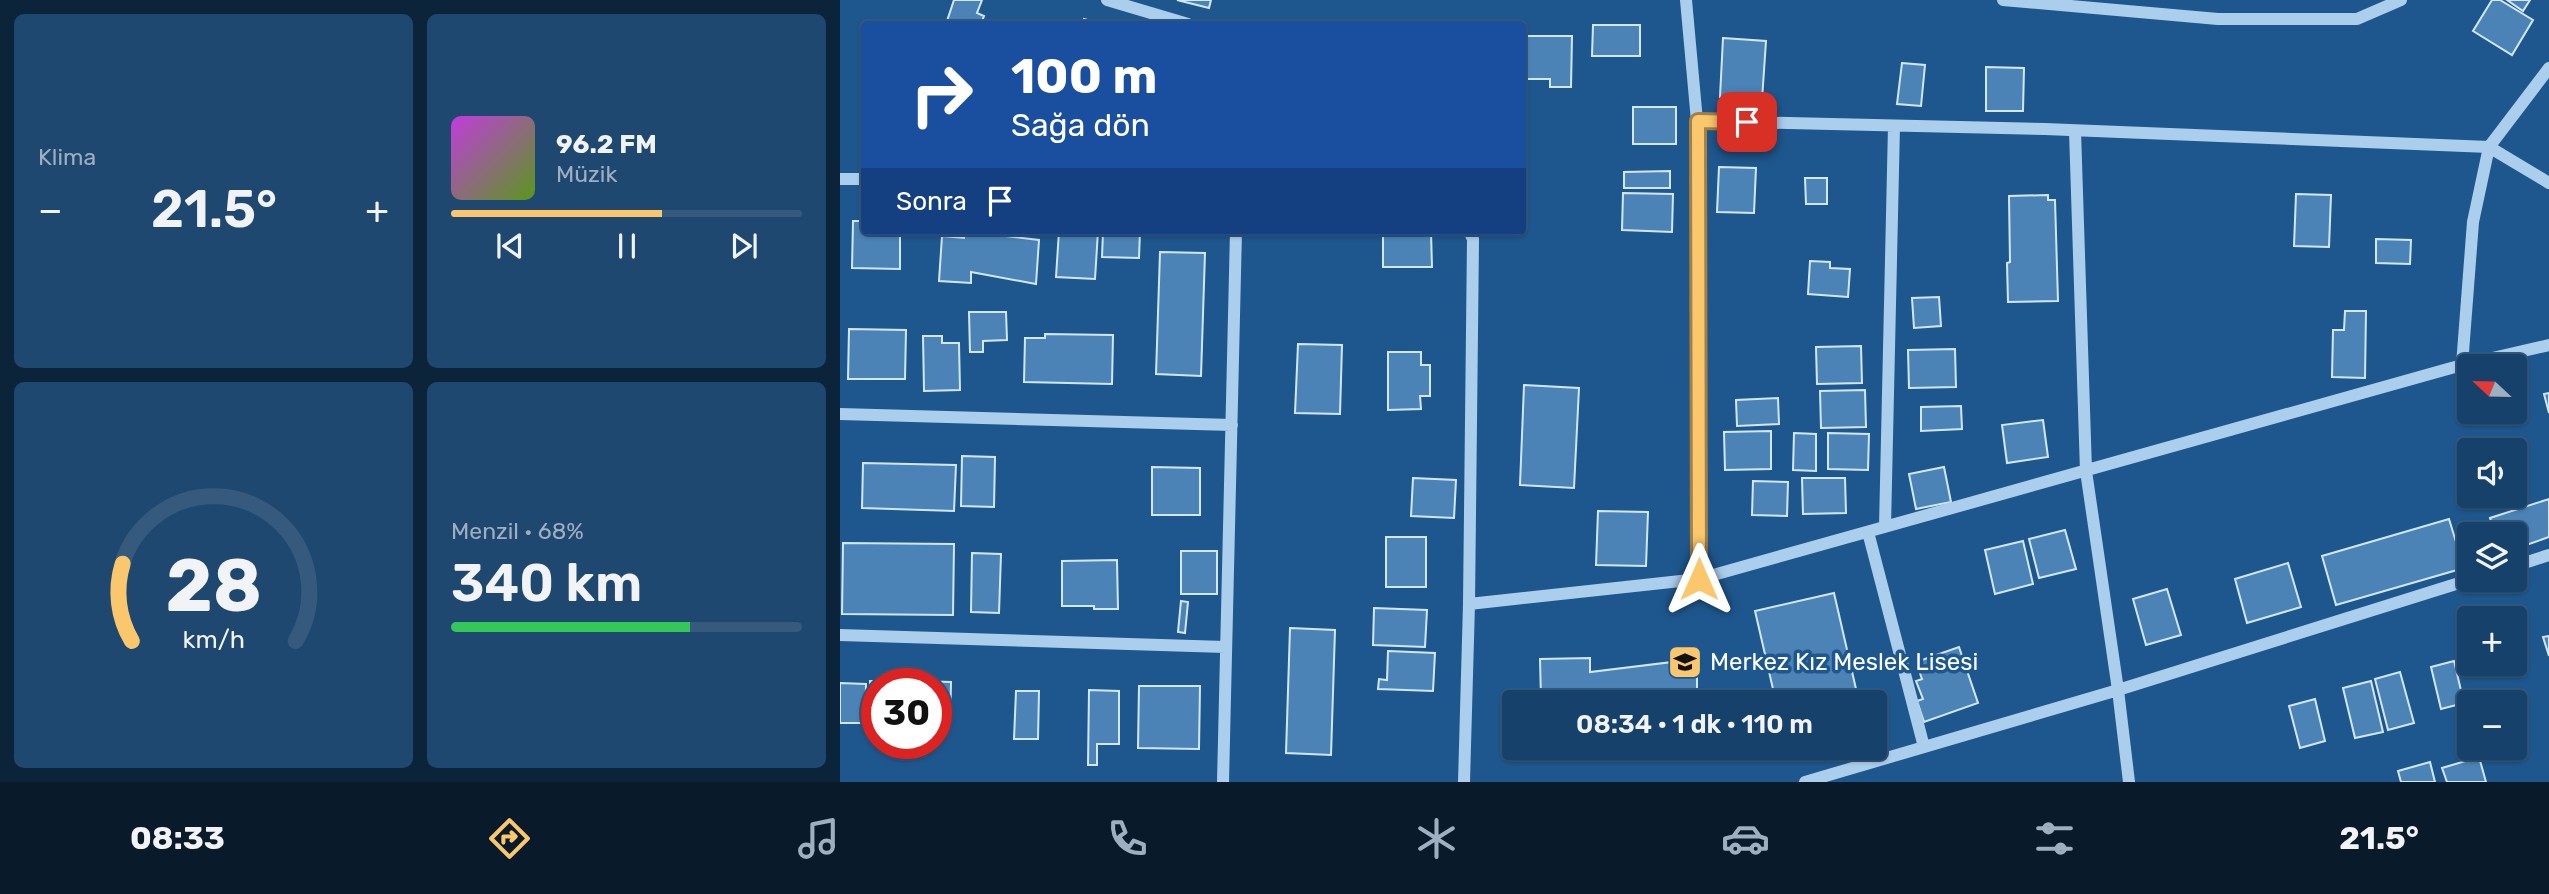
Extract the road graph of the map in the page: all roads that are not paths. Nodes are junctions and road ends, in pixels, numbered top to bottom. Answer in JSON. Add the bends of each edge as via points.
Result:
{"nodes":[{"id":1,"x":1107,"y":0,"type":"edge"},
{"id":2,"x":1686,"y":0,"type":"edge"},
{"id":3,"x":2003,"y":0,"type":"edge"},
{"id":4,"x":2401,"y":0,"type":"edge"},
{"id":5,"x":1178,"y":21,"type":"edge"},
{"id":6,"x":2549,"y":68,"type":"edge"},
{"id":7,"x":1698,"y":121,"type":"junction"},
{"id":8,"x":1894,"y":126,"type":"junction"},
{"id":9,"x":2075,"y":131,"type":"junction"},
{"id":10,"x":2489,"y":148,"type":"junction"},
{"id":11,"x":840,"y":179,"type":"edge"},
{"id":12,"x":861,"y":179,"type":"edge"},
{"id":13,"x":2549,"y":183,"type":"edge"},
{"id":14,"x":1236,"y":235,"type":"edge"},
{"id":15,"x":1470,"y":235,"type":"edge"},
{"id":16,"x":2549,"y":345,"type":"edge"},
{"id":17,"x":2463,"y":354,"type":"edge"},
{"id":18,"x":2510,"y":354,"type":"edge"},
{"id":19,"x":2457,"y":366,"type":"edge"},
{"id":20,"x":840,"y":414,"type":"edge"},
{"id":21,"x":1232,"y":425,"type":"junction"},
{"id":22,"x":2086,"y":471,"type":"junction"},
{"id":23,"x":1885,"y":527,"type":"junction"},
{"id":24,"x":1868,"y":532,"type":"junction"},
{"id":25,"x":2549,"y":555,"type":"edge"},
{"id":26,"x":2527,"y":562,"type":"edge"},
{"id":27,"x":1699,"y":579,"type":"junction"},
{"id":28,"x":2457,"y":584,"type":"edge"},
{"id":29,"x":1469,"y":604,"type":"junction"},
{"id":30,"x":840,"y":635,"type":"edge"},
{"id":31,"x":1225,"y":647,"type":"junction"},
{"id":32,"x":2118,"y":690,"type":"junction"},
{"id":33,"x":1924,"y":747,"type":"junction"},
{"id":34,"x":1223,"y":782,"type":"edge"},
{"id":35,"x":1464,"y":782,"type":"edge"},
{"id":36,"x":1805,"y":782,"type":"edge"},
{"id":37,"x":2129,"y":782,"type":"edge"}],
"edges":[{"from":1,"to":5,"type":"street"},
{"from":2,"to":7,"type":"street"},
{"from":3,"to":4,"type":"street","via":[[2218,19],[2357,19]]},
{"from":6,"to":10,"type":"street"},
{"from":7,"to":8,"type":"street"},
{"from":7,"to":27,"type":"street"},
{"from":8,"to":9,"type":"street"},
{"from":8,"to":23,"type":"street"},
{"from":9,"to":10,"type":"street"},
{"from":9,"to":22,"type":"street"},
{"from":10,"to":13,"type":"street"},
{"from":10,"to":17,"type":"street","via":[[2473,222]]},
{"from":11,"to":12,"type":"street"},
{"from":14,"to":21,"type":"street"},
{"from":15,"to":29,"type":"street"},
{"from":16,"to":18,"type":"street"},
{"from":19,"to":22,"type":"street"},
{"from":20,"to":21,"type":"street"},
{"from":21,"to":31,"type":"street"},
{"from":22,"to":23,"type":"street"},
{"from":22,"to":32,"type":"street"},
{"from":23,"to":24,"type":"street"},
{"from":24,"to":27,"type":"street"},
{"from":24,"to":33,"type":"street"},
{"from":25,"to":26,"type":"street"},
{"from":27,"to":29,"type":"street"},
{"from":28,"to":32,"type":"street"},
{"from":29,"to":35,"type":"street"},
{"from":30,"to":31,"type":"street"},
{"from":31,"to":34,"type":"street"},
{"from":32,"to":33,"type":"street"},
{"from":32,"to":37,"type":"street"},
{"from":33,"to":36,"type":"street"}]}
